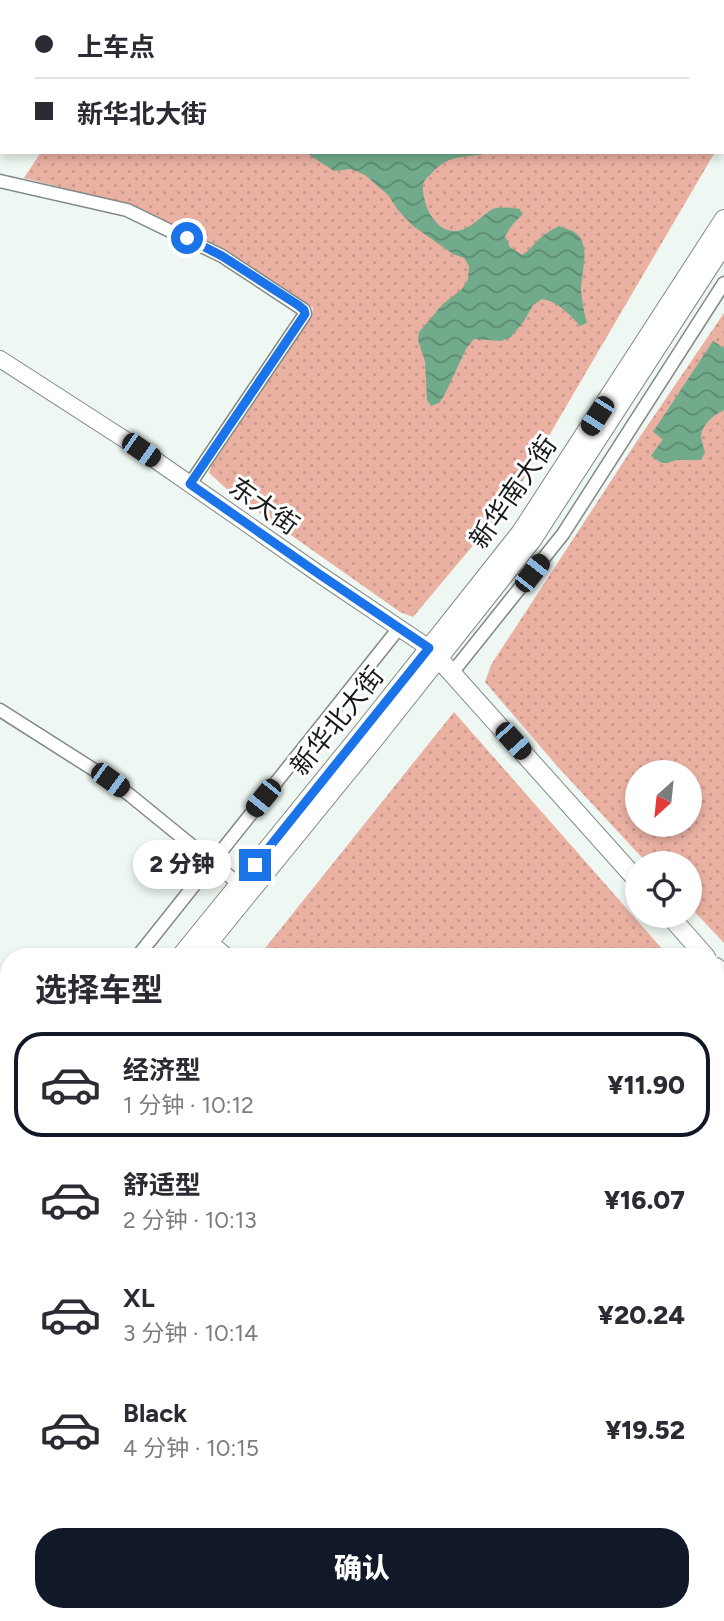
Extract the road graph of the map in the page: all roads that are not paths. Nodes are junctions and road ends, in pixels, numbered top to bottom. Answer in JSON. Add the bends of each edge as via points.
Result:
{"nodes":[{"id":1,"x":0,"y":181,"type":"edge"},
{"id":2,"x":724,"y":219,"type":"edge"},
{"id":3,"x":724,"y":244,"type":"edge"},
{"id":4,"x":724,"y":283,"type":"edge"},
{"id":5,"x":0,"y":359,"type":"edge"},
{"id":6,"x":190,"y":484,"type":"junction"},
{"id":7,"x":399,"y":628,"type":"junction"},
{"id":8,"x":434,"y":653,"type":"junction"},
{"id":9,"x":452,"y":673,"type":"junction"},
{"id":10,"x":0,"y":710,"type":"edge"},
{"id":11,"x":212,"y":862,"type":"junction"},
{"id":12,"x":625,"y":867,"type":"edge"},
{"id":13,"x":239,"y":884,"type":"junction"},
{"id":14,"x":680,"y":928,"type":"edge"},
{"id":15,"x":209,"y":942,"type":"junction"},
{"id":16,"x":143,"y":948,"type":"edge"},
{"id":17,"x":187,"y":948,"type":"edge"},
{"id":18,"x":204,"y":948,"type":"edge"},
{"id":19,"x":216,"y":948,"type":"edge"},
{"id":20,"x":698,"y":948,"type":"edge"}],
"edges":[{"from":1,"to":6,"type":"street","via":[[127,210],[222,256],[304,310]]},
{"from":2,"to":8,"type":"main road","name":"新华南大街","via":[[521,532]]},
{"from":3,"to":8,"type":"main road","name":"新华南大街","via":[[532,540]]},
{"from":4,"to":9,"type":"street","via":[[563,534]]},
{"from":5,"to":6,"type":"street","name":"东大街"},
{"from":6,"to":7,"type":"street","name":"东大街"},
{"from":7,"to":8,"type":"street","name":"东大街"},
{"from":7,"to":11,"type":"street"},
{"from":8,"to":9,"type":"main road"},
{"from":8,"to":13,"type":"main road","name":"新华北大街"},
{"from":8,"to":15,"type":"main road","name":"新华北大街"},
{"from":9,"to":12,"type":"main road"},
{"from":10,"to":11,"type":"street","via":[[110,780]]},
{"from":11,"to":13,"type":"street"},
{"from":11,"to":16,"type":"street"},
{"from":13,"to":17,"type":"main road","name":"新华北大街"},
{"from":14,"to":20,"type":"main road"},
{"from":15,"to":18,"type":"main road","name":"新华北大街"},
{"from":15,"to":19,"type":"street"}]}
